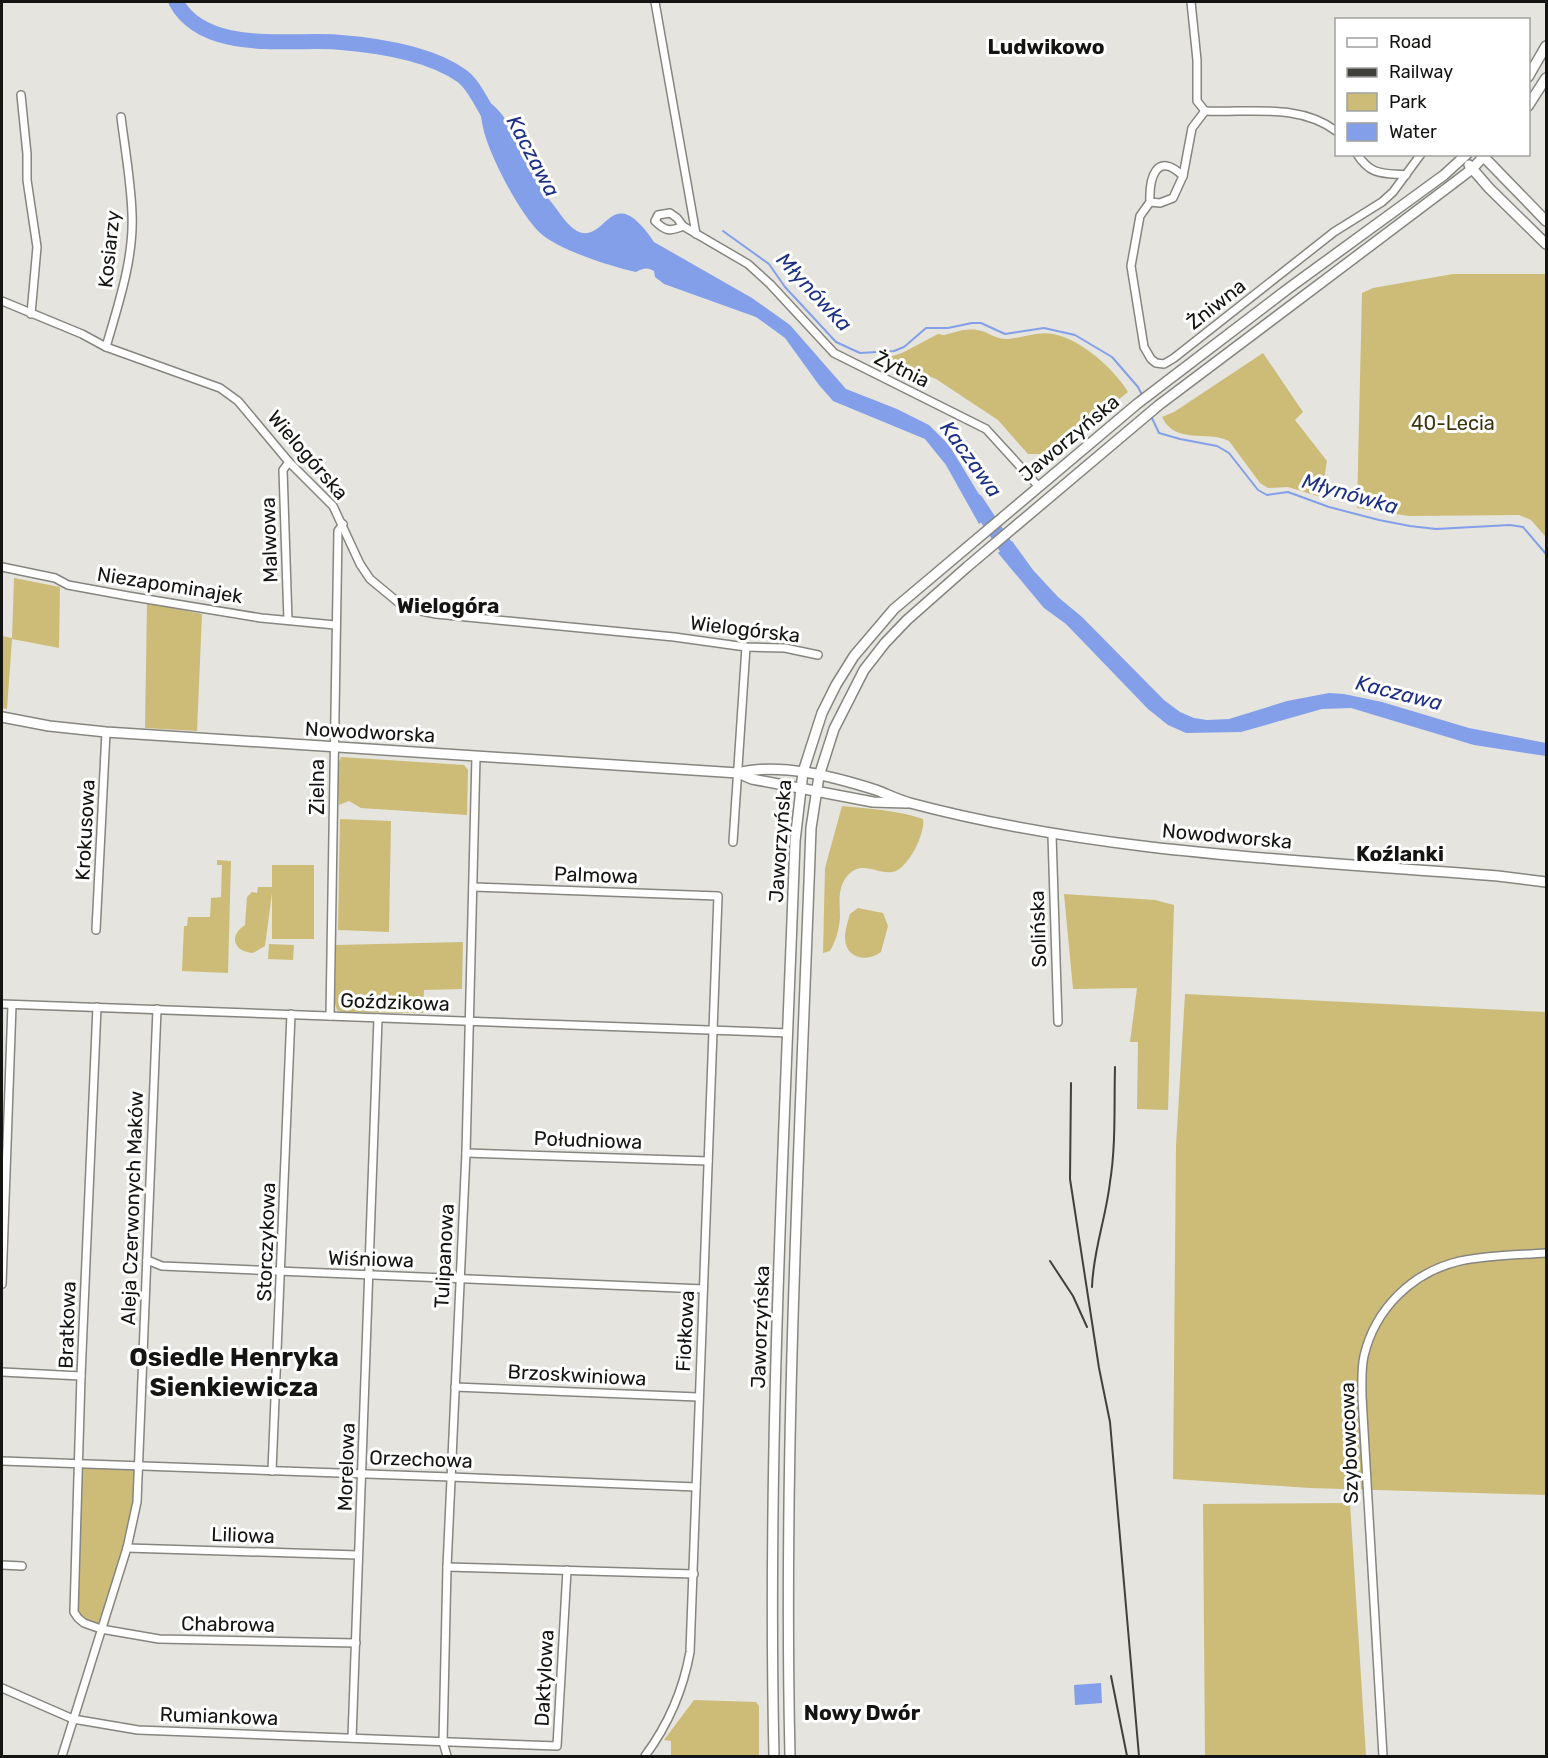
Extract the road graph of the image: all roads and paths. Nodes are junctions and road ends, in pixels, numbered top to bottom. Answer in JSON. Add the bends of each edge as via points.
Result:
{"nodes":[{"id":1,"x":655,"y":2,"type":"edge"},
{"id":2,"x":1191,"y":2,"type":"edge"},
{"id":3,"x":1546,"y":46,"type":"edge"},
{"id":4,"x":1530,"y":74,"type":"edge"},
{"id":5,"x":1546,"y":78,"type":"edge"},
{"id":6,"x":21,"y":95,"type":"dead end"},
{"id":7,"x":1530,"y":103,"type":"edge"},
{"id":8,"x":1205,"y":111,"type":"junction"},
{"id":9,"x":122,"y":117,"type":"dead end"},
{"id":10,"x":1335,"y":130,"type":"edge"},
{"id":11,"x":1358,"y":156,"type":"edge"},
{"id":12,"x":1420,"y":156,"type":"edge"},
{"id":13,"x":1464,"y":156,"type":"edge"},
{"id":14,"x":1482,"y":156,"type":"edge"},
{"id":15,"x":1484,"y":156,"type":"edge"},
{"id":16,"x":1472,"y":169,"type":"junction"},
{"id":17,"x":1406,"y":175,"type":"junction"},
{"id":18,"x":1182,"y":176,"type":"junction"},
{"id":19,"x":1150,"y":202,"type":"junction"},
{"id":20,"x":1546,"y":221,"type":"edge"},
{"id":21,"x":683,"y":226,"type":"dead end"},
{"id":22,"x":696,"y":234,"type":"junction"},
{"id":23,"x":1546,"y":244,"type":"edge"},
{"id":24,"x":2,"y":300,"type":"edge"},
{"id":25,"x":31,"y":314,"type":"junction"},
{"id":26,"x":106,"y":346,"type":"junction"},
{"id":27,"x":289,"y":462,"type":"junction"},
{"id":28,"x":1039,"y":487,"type":"junction"},
{"id":29,"x":343,"y":524,"type":"junction"},
{"id":30,"x":2,"y":567,"type":"edge"},
{"id":31,"x":288,"y":620,"type":"junction"},
{"id":32,"x":335,"y":625,"type":"junction"},
{"id":33,"x":746,"y":647,"type":"junction"},
{"id":34,"x":818,"y":655,"type":"dead end"},
{"id":35,"x":2,"y":717,"type":"edge"},
{"id":36,"x":106,"y":732,"type":"junction"},
{"id":37,"x":334,"y":748,"type":"junction"},
{"id":38,"x":477,"y":757,"type":"junction"},
{"id":39,"x":802,"y":772,"type":"junction"},
{"id":40,"x":738,"y":773,"type":"junction"},
{"id":41,"x":819,"y":776,"type":"junction"},
{"id":42,"x":800,"y":788,"type":"junction"},
{"id":43,"x":816,"y":792,"type":"junction"},
{"id":44,"x":908,"y":802,"type":"junction"},
{"id":45,"x":1052,"y":835,"type":"junction"},
{"id":46,"x":733,"y":842,"type":"dead end"},
{"id":47,"x":1546,"y":882,"type":"edge"},
{"id":48,"x":473,"y":887,"type":"junction"},
{"id":49,"x":718,"y":896,"type":"joint"},
{"id":50,"x":96,"y":930,"type":"dead end"},
{"id":51,"x":2,"y":1004,"type":"edge"},
{"id":52,"x":12,"y":1005,"type":"junction"},
{"id":53,"x":97,"y":1007,"type":"junction"},
{"id":54,"x":157,"y":1009,"type":"junction"},
{"id":55,"x":291,"y":1014,"type":"junction"},
{"id":56,"x":330,"y":1016,"type":"junction"},
{"id":57,"x":378,"y":1018,"type":"junction"},
{"id":58,"x":470,"y":1021,"type":"junction"},
{"id":59,"x":1058,"y":1022,"type":"dead end"},
{"id":60,"x":711,"y":1031,"type":"junction"},
{"id":61,"x":788,"y":1033,"type":"junction"},
{"id":62,"x":466,"y":1153,"type":"junction"},
{"id":63,"x":708,"y":1161,"type":"junction"},
{"id":64,"x":1546,"y":1254,"type":"edge"},
{"id":65,"x":147,"y":1260,"type":"junction"},
{"id":66,"x":282,"y":1272,"type":"junction"},
{"id":67,"x":369,"y":1275,"type":"junction"},
{"id":68,"x":459,"y":1279,"type":"junction"},
{"id":69,"x":2,"y":1284,"type":"edge"},
{"id":70,"x":704,"y":1289,"type":"junction"},
{"id":71,"x":2,"y":1372,"type":"edge"},
{"id":72,"x":81,"y":1376,"type":"junction"},
{"id":73,"x":455,"y":1387,"type":"junction"},
{"id":74,"x":698,"y":1397,"type":"junction"},
{"id":75,"x":2,"y":1461,"type":"edge"},
{"id":76,"x":78,"y":1464,"type":"junction"},
{"id":77,"x":139,"y":1467,"type":"junction"},
{"id":78,"x":272,"y":1471,"type":"junction"},
{"id":79,"x":362,"y":1474,"type":"junction"},
{"id":80,"x":451,"y":1477,"type":"junction"},
{"id":81,"x":696,"y":1488,"type":"junction"},
{"id":82,"x":127,"y":1548,"type":"junction"},
{"id":83,"x":358,"y":1555,"type":"junction"},
{"id":84,"x":2,"y":1565,"type":"edge"},
{"id":85,"x":22,"y":1566,"type":"dead end"},
{"id":86,"x":447,"y":1567,"type":"junction"},
{"id":87,"x":567,"y":1570,"type":"junction"},
{"id":88,"x":694,"y":1574,"type":"junction"},
{"id":89,"x":101,"y":1629,"type":"junction"},
{"id":90,"x":356,"y":1643,"type":"junction"},
{"id":91,"x":2,"y":1688,"type":"edge"},
{"id":92,"x":73,"y":1719,"type":"junction"},
{"id":93,"x":352,"y":1738,"type":"junction"},
{"id":94,"x":444,"y":1742,"type":"junction"},
{"id":95,"x":62,"y":1756,"type":"edge"},
{"id":96,"x":447,"y":1756,"type":"edge"},
{"id":97,"x":645,"y":1756,"type":"edge"},
{"id":98,"x":774,"y":1756,"type":"edge"},
{"id":99,"x":790,"y":1756,"type":"edge"},
{"id":100,"x":1383,"y":1756,"type":"edge"}],
"edges":[{"from":1,"to":22,"type":"street"},
{"from":2,"to":8,"type":"street","via":[[1197,100]]},
{"from":3,"to":4,"type":"main road"},
{"from":5,"to":7,"type":"main road"},
{"from":6,"to":25,"type":"street","via":[[37,247]]},
{"from":8,"to":10,"type":"street","via":[[1292,113]]},
{"from":8,"to":18,"type":"street","via":[[1192,128]]},
{"from":9,"to":26,"type":"street","name":"Kosiarzy","via":[[132,215],[130,248]]},
{"from":11,"to":17,"type":"street","via":[[1367,168]]},
{"from":12,"to":17,"type":"street","name":"Żniwna"},
{"from":13,"to":16,"type":"main road","name":"Jaworzyńska"},
{"from":13,"to":28,"type":"main road","name":"Jaworzyńska","via":[[1444,175],[1149,394]]},
{"from":14,"to":16,"type":"main road","name":"Jaworzyńska"},
{"from":15,"to":20,"type":"main road","name":"Jaworzyńska"},
{"from":16,"to":23,"type":"main road","name":"Jaworzyńska"},
{"from":16,"to":41,"type":"main road","name":"Jaworzyńska","via":[[1159,405],[907,620],[864,670],[834,729]]},
{"from":17,"to":19,"type":"street","name":"Żniwna","via":[[1382,202],[1334,232],[1164,364],[1151,359],[1144,346],[1131,266],[1140,216]]},
{"from":18,"to":19,"type":"street","via":[[1173,198]]},
{"from":18,"to":19,"type":"street","name":"Żniwna","via":[[1175,168],[1158,167],[1149,185]]},
{"from":21,"to":22,"type":"street","name":"Żytnia"},
{"from":22,"to":28,"type":"street","name":"Żytnia","via":[[748,264],[834,353],[986,429]]},
{"from":24,"to":25,"type":"street","name":"Wielogórska"},
{"from":25,"to":26,"type":"street","name":"Wielogórska"},
{"from":26,"to":27,"type":"street","name":"Wielogórska","via":[[220,388],[238,401]]},
{"from":27,"to":29,"type":"street","name":"Wielogórska","via":[[333,506]]},
{"from":27,"to":31,"type":"street","name":"Malwowa","via":[[283,470]]},
{"from":28,"to":39,"type":"main road","name":"Jaworzyńska","via":[[894,609],[854,656],[822,713]]},
{"from":29,"to":32,"type":"street","name":"Zielna","via":[[338,531]]},
{"from":29,"to":33,"type":"street","name":"Wielogórska","via":[[370,579],[399,603],[416,609]]},
{"from":30,"to":31,"type":"street","name":"Niezapominajek","via":[[56,578],[68,585]]},
{"from":31,"to":32,"type":"street","name":"Niezapominajek"},
{"from":32,"to":37,"type":"street","name":"Zielna"},
{"from":33,"to":34,"type":"street","name":"Wielogórska","via":[[784,648]]},
{"from":33,"to":40,"type":"street"},
{"from":35,"to":36,"type":"main road","name":"Nowodworska"},
{"from":36,"to":37,"type":"main road","name":"Nowodworska"},
{"from":36,"to":50,"type":"street","name":"Krokusowa"},
{"from":37,"to":38,"type":"main road","name":"Nowodworska"},
{"from":37,"to":56,"type":"street","name":"Zielna"},
{"from":38,"to":40,"type":"main road","name":"Nowodworska"},
{"from":38,"to":48,"type":"street","name":"Tulipanowa"},
{"from":39,"to":40,"type":"main road","name":"Nowodworska","via":[[754,769]]},
{"from":39,"to":41,"type":"main road","name":"Nowodworska"},
{"from":39,"to":42,"type":"main road","name":"Jaworzyńska"},
{"from":40,"to":42,"type":"main road","name":"Nowodworska"},
{"from":40,"to":46,"type":"street"},
{"from":41,"to":43,"type":"main road","name":"Jaworzyńska"},
{"from":41,"to":44,"type":"main road","name":"Nowodworska"},
{"from":42,"to":43,"type":"main road","name":"Nowodworska"},
{"from":42,"to":61,"type":"main road","name":"Jaworzyńska"},
{"from":43,"to":44,"type":"main road","name":"Nowodworska","via":[[873,802]]},
{"from":43,"to":99,"type":"main road","name":"Jaworzyńska","via":[[811,828],[788,1495]]},
{"from":44,"to":45,"type":"main road","name":"Nowodworska"},
{"from":45,"to":47,"type":"main road","name":"Nowodworska","via":[[1178,851]]},
{"from":45,"to":59,"type":"street","name":"Solińska"},
{"from":48,"to":49,"type":"street","name":"Palmowa"},
{"from":48,"to":58,"type":"street","name":"Tulipanowa"},
{"from":49,"to":60,"type":"street","name":"Fiołkowa"},
{"from":51,"to":52,"type":"street","name":"Goździkowa"},
{"from":52,"to":53,"type":"street","name":"Goździkowa"},
{"from":52,"to":69,"type":"street"},
{"from":53,"to":54,"type":"street","name":"Goździkowa"},
{"from":53,"to":72,"type":"street","name":"Bratkowa"},
{"from":54,"to":55,"type":"street","name":"Goździkowa"},
{"from":54,"to":65,"type":"street","name":"Aleja Czerwonych Maków"},
{"from":55,"to":56,"type":"street","name":"Goździkowa"},
{"from":55,"to":66,"type":"street","name":"Storczykowa"},
{"from":56,"to":57,"type":"street","name":"Goździkowa"},
{"from":57,"to":58,"type":"street","name":"Goździkowa"},
{"from":57,"to":67,"type":"street","name":"Morelowa"},
{"from":58,"to":60,"type":"street","name":"Goździkowa"},
{"from":58,"to":62,"type":"street","name":"Tulipanowa"},
{"from":60,"to":61,"type":"street","name":"Goździkowa"},
{"from":60,"to":63,"type":"street","name":"Fiołkowa"},
{"from":61,"to":98,"type":"main road","name":"Jaworzyńska","via":[[771,1549]]},
{"from":62,"to":63,"type":"street","name":"Południowa"},
{"from":62,"to":68,"type":"street","name":"Tulipanowa"},
{"from":63,"to":70,"type":"street","name":"Fiołkowa"},
{"from":64,"to":100,"type":"street","name":"Szybowcowa","via":[[1477,1259],[1431,1271],[1395,1298],[1369,1340],[1362,1397]]},
{"from":65,"to":66,"type":"street","name":"Wiśniowa","via":[[162,1266]]},
{"from":65,"to":77,"type":"street","name":"Aleja Czerwonych Maków"},
{"from":66,"to":67,"type":"street","name":"Wiśniowa"},
{"from":66,"to":78,"type":"street","name":"Storczykowa"},
{"from":67,"to":68,"type":"street","name":"Wiśniowa"},
{"from":67,"to":79,"type":"street","name":"Morelowa"},
{"from":68,"to":70,"type":"street","name":"Wiśniowa"},
{"from":68,"to":73,"type":"street","name":"Tulipanowa"},
{"from":70,"to":74,"type":"street","name":"Fiołkowa"},
{"from":71,"to":72,"type":"street"},
{"from":72,"to":76,"type":"street","name":"Bratkowa"},
{"from":73,"to":74,"type":"street","name":"Brzoskwiniowa"},
{"from":73,"to":80,"type":"street","name":"Tulipanowa"},
{"from":74,"to":81,"type":"street","name":"Fiołkowa"},
{"from":75,"to":76,"type":"street","name":"Orzechowa"},
{"from":76,"to":77,"type":"street","name":"Orzechowa"},
{"from":76,"to":89,"type":"street","name":"Bratkowa","via":[[74,1612],[84,1623]]},
{"from":77,"to":78,"type":"street","name":"Orzechowa"},
{"from":77,"to":82,"type":"street","name":"Aleja Czerwonych Maków","via":[[137,1502]]},
{"from":78,"to":79,"type":"street","name":"Orzechowa"},
{"from":79,"to":80,"type":"street","name":"Orzechowa"},
{"from":79,"to":83,"type":"street","name":"Morelowa"},
{"from":80,"to":81,"type":"street","name":"Orzechowa"},
{"from":80,"to":86,"type":"street","name":"Tulipanowa"},
{"from":81,"to":88,"type":"street","name":"Fiołkowa"},
{"from":82,"to":83,"type":"street","name":"Liliowa"},
{"from":82,"to":89,"type":"street","name":"Aleja Czerwonych Maków"},
{"from":83,"to":90,"type":"street","name":"Morelowa"},
{"from":84,"to":85,"type":"street"},
{"from":86,"to":87,"type":"street"},
{"from":86,"to":94,"type":"street","name":"Tulipanowa"},
{"from":87,"to":88,"type":"street"},
{"from":87,"to":94,"type":"street","name":"Daktylowa","via":[[557,1746]]},
{"from":88,"to":97,"type":"street","name":"Fiołkowa","via":[[686,1674],[671,1714]]},
{"from":89,"to":90,"type":"street","name":"Chabrowa","via":[[159,1639]]},
{"from":89,"to":92,"type":"street","name":"Aleja Czerwonych Maków"},
{"from":90,"to":93,"type":"street","name":"Morelowa"},
{"from":91,"to":92,"type":"street","name":"Rumiankowa"},
{"from":92,"to":93,"type":"street","name":"Rumiankowa","via":[[138,1730]]},
{"from":92,"to":95,"type":"street","name":"Aleja Czerwonych Maków"},
{"from":93,"to":94,"type":"street","name":"Rumiankowa"},
{"from":94,"to":96,"type":"street","name":"Tulipanowa"}]}
